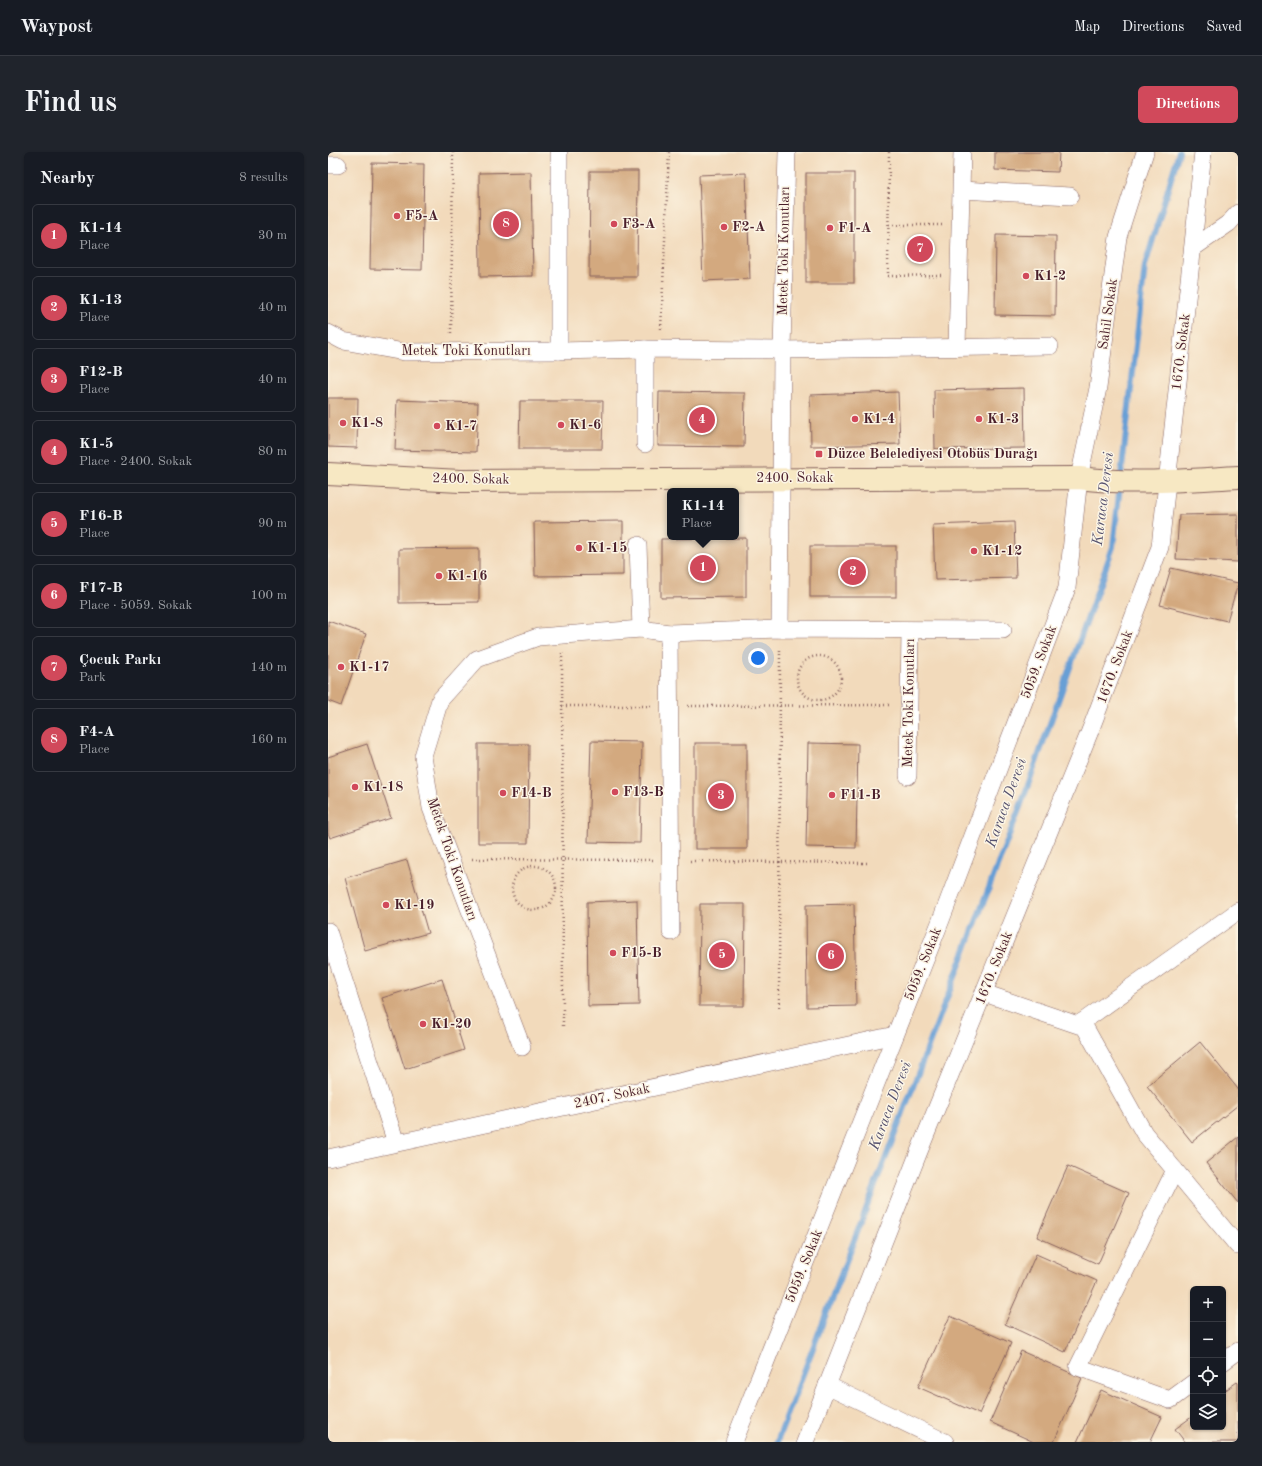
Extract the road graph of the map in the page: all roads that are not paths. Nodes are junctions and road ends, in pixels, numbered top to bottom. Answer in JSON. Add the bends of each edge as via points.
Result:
{"nodes":[{"id":1,"x":560,"y":152,"type":"edge"},
{"id":2,"x":787,"y":152,"type":"edge"},
{"id":3,"x":962,"y":152,"type":"edge"},
{"id":4,"x":1145,"y":152,"type":"edge"},
{"id":5,"x":1203,"y":152,"type":"edge"},
{"id":6,"x":962,"y":190,"type":"junction"},
{"id":7,"x":1070,"y":196,"type":"dead end"},
{"id":8,"x":1238,"y":213,"type":"edge"},
{"id":9,"x":1193,"y":248,"type":"junction"},
{"id":10,"x":328,"y":333,"type":"edge"},
{"id":11,"x":1050,"y":346,"type":"dead end"},
{"id":12,"x":957,"y":347,"type":"junction"},
{"id":13,"x":653,"y":349,"type":"junction"},
{"id":14,"x":782,"y":350,"type":"junction"},
{"id":15,"x":559,"y":351,"type":"junction"},
{"id":16,"x":645,"y":444,"type":"dead end"},
{"id":17,"x":328,"y":474,"type":"edge"},
{"id":18,"x":1238,"y":477,"type":"edge"},
{"id":19,"x":782,"y":478,"type":"junction"},
{"id":20,"x":1087,"y":479,"type":"junction"},
{"id":21,"x":1167,"y":481,"type":"junction"},
{"id":22,"x":638,"y":546,"type":"dead end"},
{"id":23,"x":641,"y":629,"type":"junction"},
{"id":24,"x":780,"y":629,"type":"junction"},
{"id":25,"x":910,"y":630,"type":"junction"},
{"id":26,"x":1003,"y":630,"type":"dead end"},
{"id":27,"x":669,"y":633,"type":"junction"},
{"id":28,"x":908,"y":776,"type":"dead end"},
{"id":29,"x":1238,"y":911,"type":"edge"},
{"id":30,"x":328,"y":931,"type":"edge"},
{"id":31,"x":670,"y":932,"type":"dead end"},
{"id":32,"x":984,"y":993,"type":"junction"},
{"id":33,"x":1082,"y":1022,"type":"junction"},
{"id":34,"x":895,"y":1035,"type":"junction"},
{"id":35,"x":522,"y":1047,"type":"dead end"},
{"id":36,"x":396,"y":1143,"type":"junction"},
{"id":37,"x":328,"y":1158,"type":"edge"},
{"id":38,"x":1175,"y":1170,"type":"junction"},
{"id":39,"x":1238,"y":1246,"type":"edge"},
{"id":40,"x":1238,"y":1351,"type":"edge"},
{"id":41,"x":1226,"y":1360,"type":"edge"},
{"id":42,"x":827,"y":1385,"type":"junction"},
{"id":43,"x":1190,"y":1385,"type":"edge"},
{"id":44,"x":734,"y":1442,"type":"edge"},
{"id":45,"x":805,"y":1442,"type":"edge"},
{"id":46,"x":945,"y":1442,"type":"edge"}],
"edges":[{"from":1,"to":15,"type":"street"},
{"from":2,"to":14,"type":"street","name":"Metek Toki Konutları"},
{"from":3,"to":6,"type":"street"},
{"from":4,"to":20,"type":"street","name":"Sahil Sokak","via":[[1118,237]]},
{"from":5,"to":9,"type":"street","name":"1670. Sokak"},
{"from":6,"to":7,"type":"street"},
{"from":6,"to":12,"type":"street"},
{"from":8,"to":9,"type":"street","via":[[1229,223]]},
{"from":9,"to":21,"type":"street","name":"1670. Sokak"},
{"from":10,"to":15,"type":"street","name":"Metek Toki Konutları","via":[[343,341],[404,352]]},
{"from":11,"to":12,"type":"street","name":"Metek Toki Konutları"},
{"from":12,"to":14,"type":"street","name":"Metek Toki Konutları"},
{"from":13,"to":14,"type":"street","name":"Metek Toki Konutları"},
{"from":13,"to":15,"type":"street","name":"Metek Toki Konutları"},
{"from":13,"to":16,"type":"street"},
{"from":14,"to":19,"type":"street","name":"Metek Toki Konutları"},
{"from":17,"to":19,"type":"main road","name":"2400. Sokak","via":[[460,481]]},
{"from":18,"to":21,"type":"main road","name":"2400. Sokak"},
{"from":19,"to":20,"type":"main road","name":"2400. Sokak"},
{"from":19,"to":24,"type":"street","name":"Metek Toki Konutları"},
{"from":20,"to":21,"type":"main road","name":"2400. Sokak"},
{"from":20,"to":34,"type":"street","name":"5059. Sokak","via":[[1067,588]]},
{"from":21,"to":32,"type":"street","name":"1670. Sokak","via":[[1160,547],[1090,731]]},
{"from":22,"to":23,"type":"street"},
{"from":23,"to":27,"type":"street","name":"Metek Toki Konutları"},
{"from":23,"to":35,"type":"street","name":"Metek Toki Konutları","via":[[538,637],[477,659],[440,700],[423,756],[431,808]]},
{"from":24,"to":25,"type":"street","name":"Metek Toki Konutları"},
{"from":24,"to":27,"type":"street","name":"Metek Toki Konutları"},
{"from":25,"to":26,"type":"street","name":"Metek Toki Konutları"},
{"from":25,"to":28,"type":"street","name":"Metek Toki Konutları"},
{"from":27,"to":31,"type":"street"},
{"from":29,"to":33,"type":"street"},
{"from":30,"to":36,"type":"street"},
{"from":32,"to":33,"type":"street","via":[[1078,1025]]},
{"from":32,"to":42,"type":"street","name":"1670. Sokak"},
{"from":33,"to":38,"type":"street","via":[[1144,1133]]},
{"from":34,"to":36,"type":"street","name":"2407. Sokak"},
{"from":34,"to":44,"type":"street","name":"5059. Sokak"},
{"from":36,"to":37,"type":"street","name":"2407. Sokak"},
{"from":38,"to":39,"type":"street"},
{"from":38,"to":43,"type":"street","via":[[1078,1367],[1170,1400]]},
{"from":40,"to":41,"type":"street"},
{"from":42,"to":45,"type":"street","name":"1670. Sokak"},
{"from":42,"to":46,"type":"street"}]}
